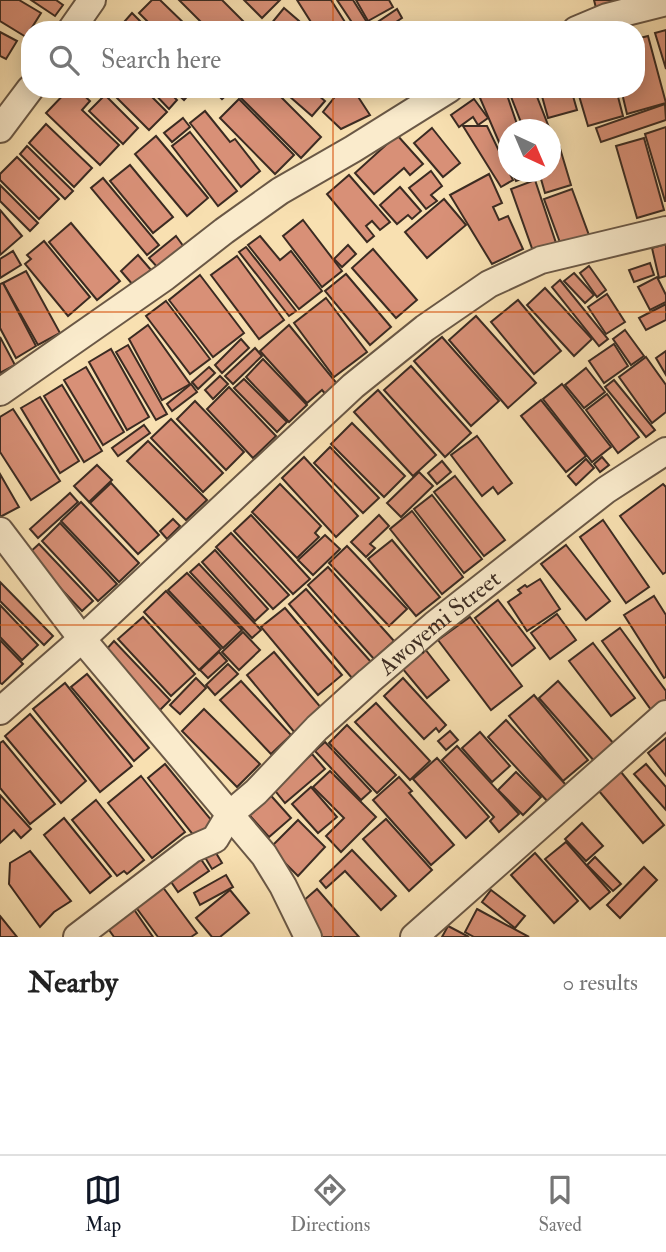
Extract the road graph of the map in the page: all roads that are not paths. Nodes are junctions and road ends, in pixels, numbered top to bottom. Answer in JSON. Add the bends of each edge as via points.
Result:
{"nodes":[{"id":1,"x":92,"y":0,"type":"edge"},
{"id":2,"x":666,"y":2,"type":"edge"},
{"id":3,"x":77,"y":21,"type":"edge"},
{"id":4,"x":597,"y":21,"type":"edge"},
{"id":5,"x":23,"y":98,"type":"edge"},
{"id":6,"x":435,"y":98,"type":"edge"},
{"id":7,"x":0,"y":129,"type":"edge"},
{"id":8,"x":666,"y":230,"type":"edge"},
{"id":9,"x":0,"y":392,"type":"edge"},
{"id":10,"x":666,"y":451,"type":"edge"},
{"id":11,"x":0,"y":531,"type":"edge"},
{"id":12,"x":82,"y":639,"type":"junction"},
{"id":13,"x":0,"y":711,"type":"edge"},
{"id":14,"x":666,"y":714,"type":"edge"},
{"id":15,"x":230,"y":814,"type":"junction"},
{"id":16,"x":77,"y":937,"type":"edge"},
{"id":17,"x":308,"y":937,"type":"edge"},
{"id":18,"x":414,"y":937,"type":"edge"}],
"edges":[{"from":1,"to":3,"type":"street"},
{"from":2,"to":4,"type":"street"},
{"from":5,"to":7,"type":"street"},
{"from":6,"to":9,"type":"street","via":[[280,191],[165,278]]},
{"from":8,"to":12,"type":"street","via":[[541,260],[489,284],[425,328],[353,386]]},
{"from":10,"to":15,"type":"street","name":"Awoyemi Street","via":[[606,490],[434,625],[317,728]]},
{"from":11,"to":12,"type":"street"},
{"from":12,"to":13,"type":"street"},
{"from":12,"to":15,"type":"street"},
{"from":14,"to":18,"type":"street"},
{"from":15,"to":16,"type":"street","name":"Awoyemi Street","via":[[215,839],[192,849]]},
{"from":15,"to":17,"type":"street","via":[[264,855]]}]}
